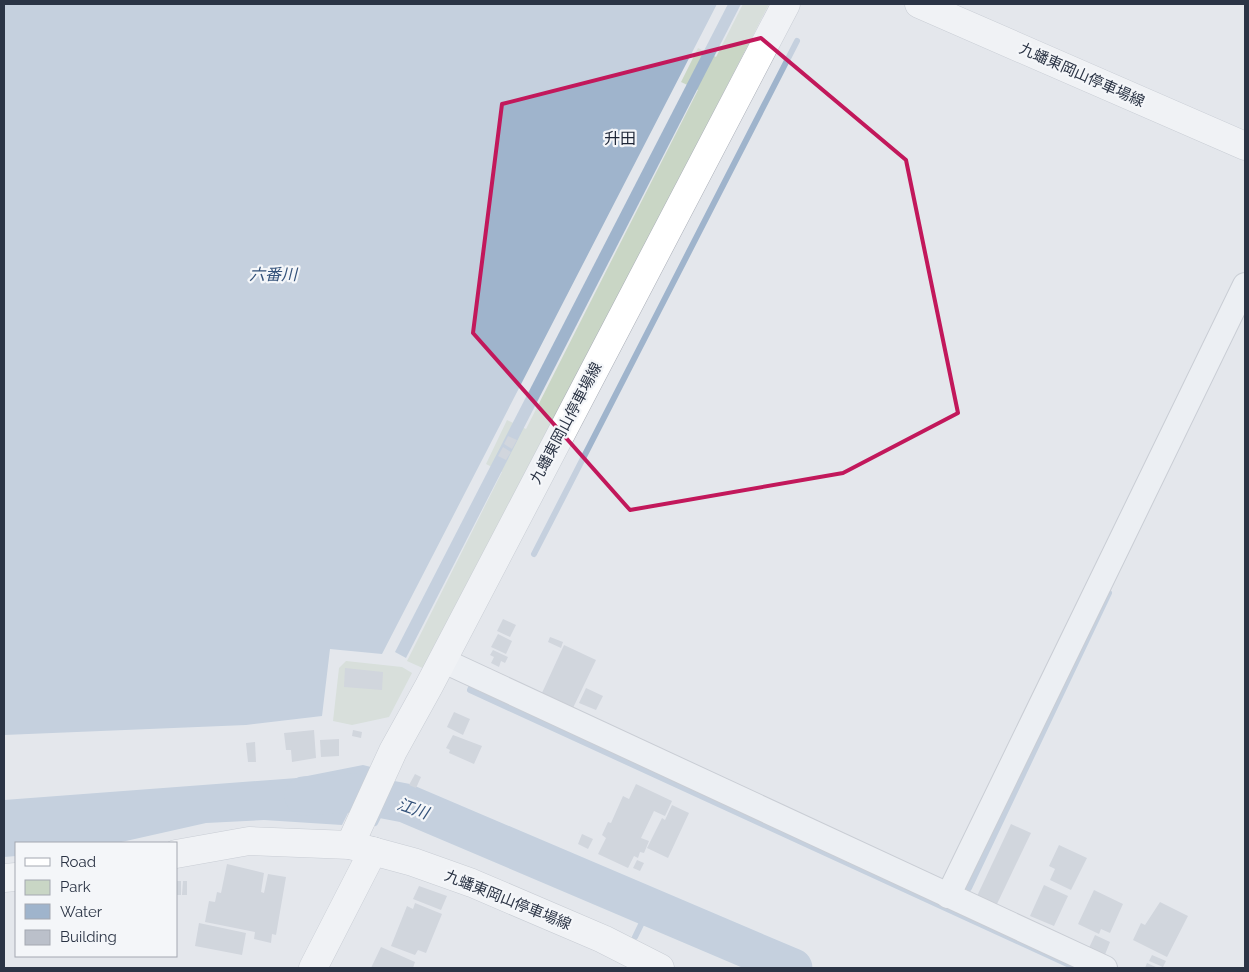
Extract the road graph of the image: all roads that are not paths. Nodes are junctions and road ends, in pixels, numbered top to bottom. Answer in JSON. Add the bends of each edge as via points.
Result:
{"nodes":[{"id":1,"x":786,"y":4,"type":"edge"},
{"id":2,"x":920,"y":4,"type":"edge"},
{"id":3,"x":1245,"y":146,"type":"edge"},
{"id":4,"x":1245,"y":284,"type":"edge"},
{"id":5,"x":442,"y":660,"type":"junction"},
{"id":6,"x":361,"y":841,"type":"junction"},
{"id":7,"x":178,"y":854,"type":"edge"},
{"id":8,"x":948,"y":896,"type":"junction"},
{"id":9,"x":313,"y":968,"type":"edge"},
{"id":10,"x":660,"y":968,"type":"edge"},
{"id":11,"x":1105,"y":968,"type":"edge"}],
"edges":[{"from":1,"to":5,"type":"main road","name":"九蟠東岡山停車場線"},
{"from":2,"to":3,"type":"main road","name":"九蟠東岡山停車場線"},
{"from":4,"to":8,"type":"street"},
{"from":5,"to":6,"type":"main road","name":"九蟠東岡山停車場線","via":[[384,769]]},
{"from":5,"to":8,"type":"street"},
{"from":6,"to":7,"type":"main road","name":"九蟠東岡山停車場線","via":[[249,841]]},
{"from":6,"to":9,"type":"main road"},
{"from":6,"to":10,"type":"main road","name":"九蟠東岡山停車場線","via":[[594,935]]},
{"from":8,"to":11,"type":"street"}]}
